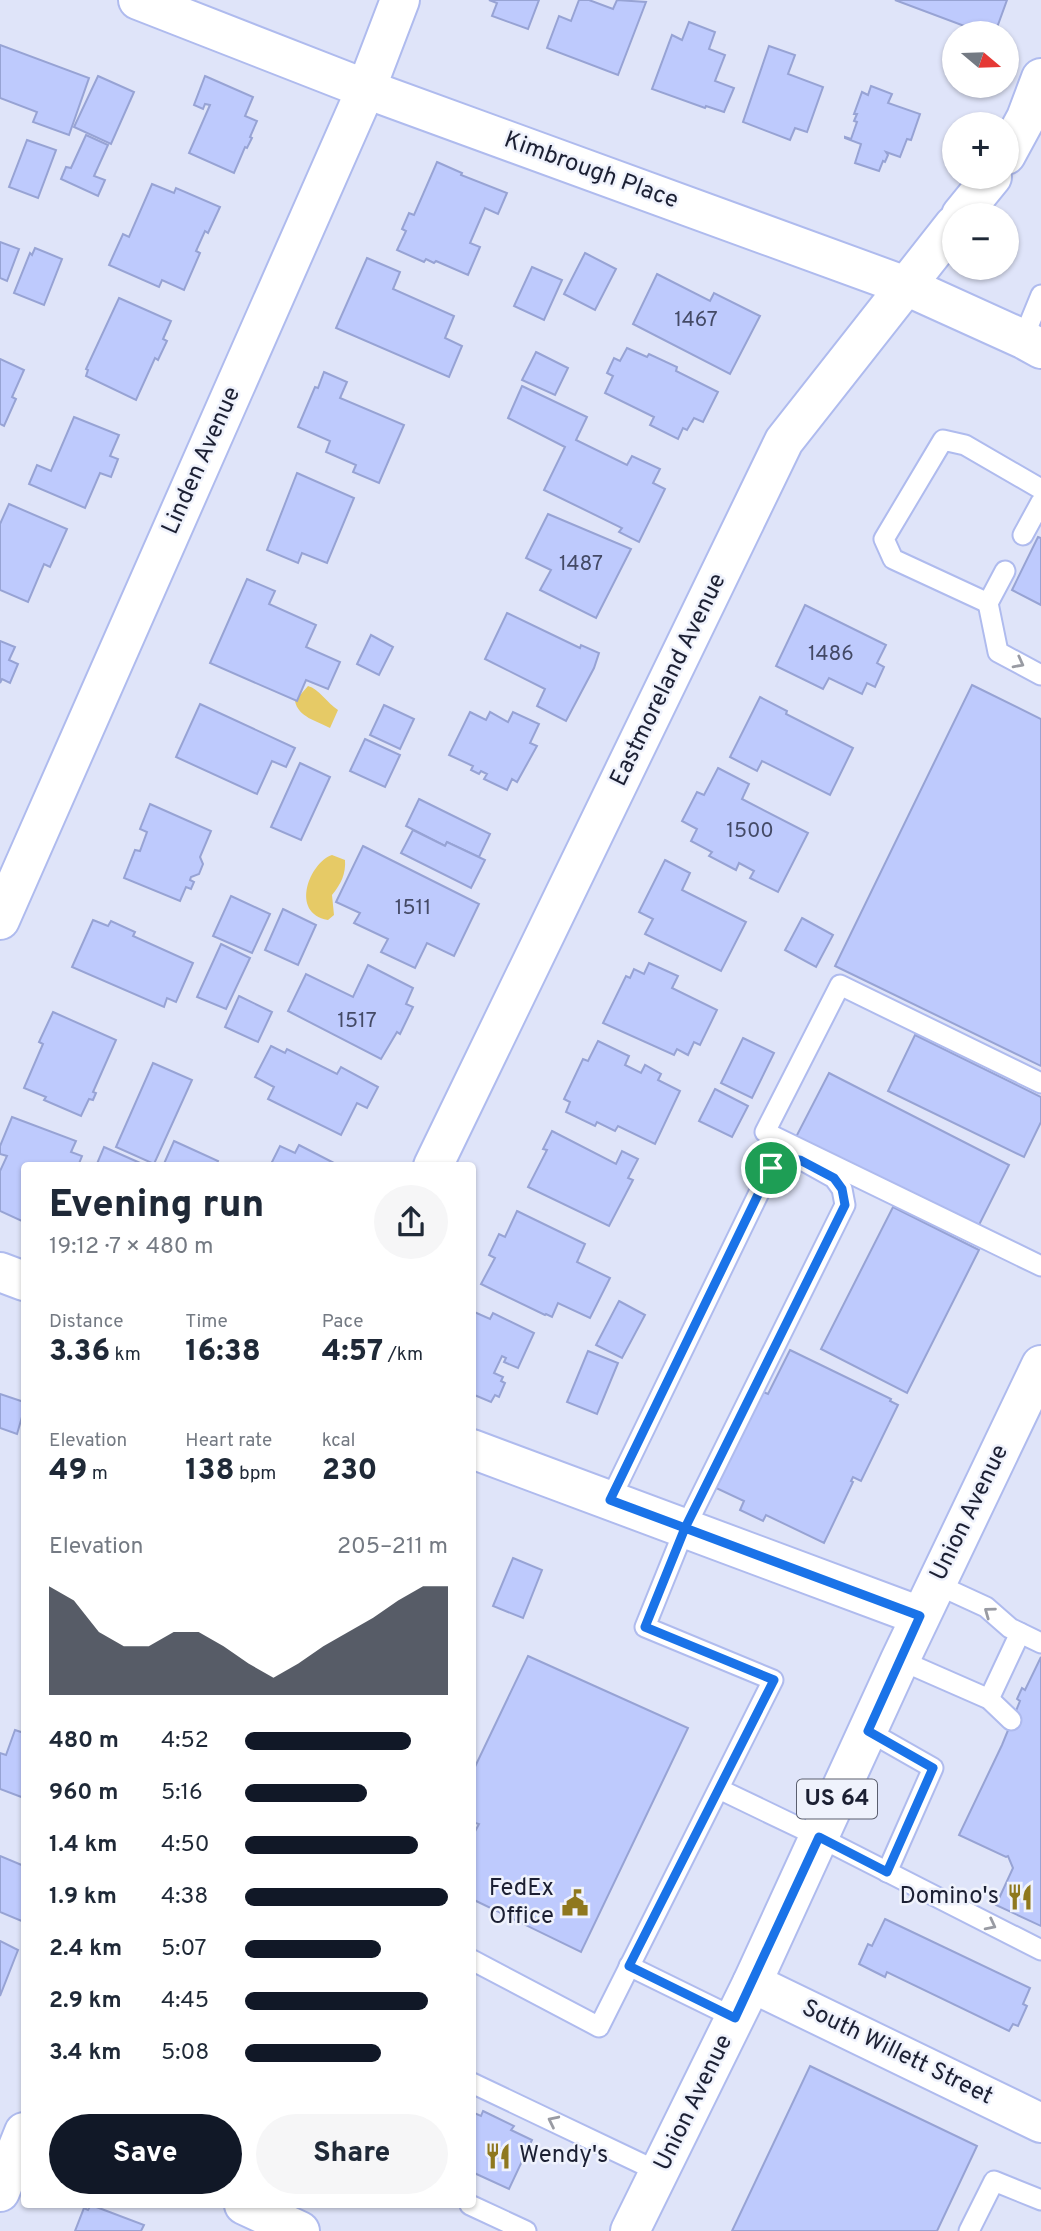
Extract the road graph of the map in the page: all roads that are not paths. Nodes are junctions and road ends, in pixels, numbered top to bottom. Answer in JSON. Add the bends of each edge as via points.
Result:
{"nodes":[{"id":1,"x":138,"y":0,"type":"edge"},
{"id":2,"x":400,"y":0,"type":"edge"},
{"id":3,"x":1041,"y":78,"type":"edge"},
{"id":4,"x":366,"y":89,"type":"junction"},
{"id":5,"x":1019,"y":131,"type":"edge"},
{"id":6,"x":982,"y":189,"type":"edge"},
{"id":7,"x":971,"y":203,"type":"edge"},
{"id":8,"x":942,"y":240,"type":"edge"},
{"id":9,"x":906,"y":286,"type":"junction"},
{"id":10,"x":1041,"y":295,"type":"edge"},
{"id":11,"x":1032,"y":344,"type":"edge"},
{"id":12,"x":1041,"y":489,"type":"edge"},
{"id":13,"x":1041,"y":502,"type":"edge"},
{"id":14,"x":1023,"y":535,"type":"dead end"},
{"id":15,"x":1004,"y":571,"type":"dead end"},
{"id":16,"x":988,"y":603,"type":"junction"},
{"id":17,"x":1041,"y":675,"type":"edge"},
{"id":18,"x":0,"y":920,"type":"edge"},
{"id":19,"x":1041,"y":1083,"type":"edge"},
{"id":20,"x":435,"y":1162,"type":"edge"},
{"id":21,"x":1041,"y":1266,"type":"edge"},
{"id":22,"x":0,"y":1272,"type":"edge"},
{"id":23,"x":21,"y":1280,"type":"edge"},
{"id":24,"x":1036,"y":1389,"type":"edge"},
{"id":25,"x":476,"y":1450,"type":"edge"},
{"id":26,"x":610,"y":1500,"type":"junction"},
{"id":27,"x":685,"y":1528,"type":"junction"},
{"id":28,"x":928,"y":1600,"type":"junction"},
{"id":29,"x":1020,"y":1633,"type":"junction"},
{"id":30,"x":1041,"y":1643,"type":"edge"},
{"id":31,"x":900,"y":1660,"type":"junction"},
{"id":32,"x":989,"y":1699,"type":"junction"},
{"id":33,"x":1012,"y":1720,"type":"dead end"},
{"id":34,"x":868,"y":1731,"type":"junction"},
{"id":35,"x":719,"y":1789,"type":"junction"},
{"id":36,"x":819,"y":1837,"type":"junction"},
{"id":37,"x":887,"y":1872,"type":"junction"},
{"id":38,"x":1041,"y":1950,"type":"edge"},
{"id":39,"x":476,"y":1962,"type":"edge"},
{"id":40,"x":629,"y":1966,"type":"junction"},
{"id":41,"x":752,"y":1983,"type":"junction"},
{"id":42,"x":735,"y":2018,"type":"junction"},
{"id":43,"x":476,"y":2085,"type":"edge"},
{"id":44,"x":1041,"y":2123,"type":"edge"},
{"id":45,"x":21,"y":2140,"type":"edge"},
{"id":46,"x":659,"y":2172,"type":"junction"},
{"id":47,"x":0,"y":2192,"type":"edge"},
{"id":48,"x":1041,"y":2200,"type":"edge"},
{"id":49,"x":250,"y":2208,"type":"edge"},
{"id":50,"x":476,"y":2208,"type":"edge"},
{"id":51,"x":300,"y":2231,"type":"edge"},
{"id":52,"x":526,"y":2231,"type":"edge"},
{"id":53,"x":630,"y":2231,"type":"edge"},
{"id":54,"x":969,"y":2231,"type":"edge"}],
"edges":[{"from":1,"to":4,"type":"street","name":"Kimbrough Place"},
{"from":2,"to":4,"type":"street","name":"Linden Avenue"},
{"from":3,"to":5,"type":"street"},
{"from":4,"to":9,"type":"street","name":"Kimbrough Place"},
{"from":4,"to":18,"type":"street","name":"Linden Avenue"},
{"from":6,"to":7,"type":"street"},
{"from":8,"to":9,"type":"street","name":"Eastmoreland Avenue"},
{"from":9,"to":11,"type":"street","name":"Kimbrough Place"},
{"from":9,"to":20,"type":"street","name":"Eastmoreland Avenue","via":[[784,441]]},
{"from":10,"to":11,"type":"lane"},
{"from":12,"to":16,"type":"lane","via":[[965,445],[943,440],[884,539],[893,559]]},
{"from":13,"to":14,"type":"lane"},
{"from":15,"to":16,"type":"lane"},
{"from":16,"to":17,"type":"lane","one_way":true,"via":[[998,652]]},
{"from":19,"to":21,"type":"lane","via":[[840,985],[765,1132]]},
{"from":22,"to":23,"type":"street"},
{"from":24,"to":28,"type":"street","name":"Union Avenue","number":"US 64"},
{"from":25,"to":26,"type":"street"},
{"from":26,"to":27,"type":"street"},
{"from":26,"to":27,"type":"lane","via":[[771,1168],[785,1160],[800,1160],[834,1178],[845,1205]]},
{"from":27,"to":28,"type":"street"},
{"from":27,"to":35,"type":"lane","via":[[645,1627],[774,1680]]},
{"from":29,"to":28,"type":"lane","one_way":true,"via":[[986,1607]]},
{"from":28,"to":31,"type":"street","name":"Union Avenue","number":"US 64"},
{"from":29,"to":30,"type":"lane"},
{"from":29,"to":32,"type":"lane"},
{"from":31,"to":32,"type":"lane"},
{"from":31,"to":34,"type":"street","name":"Union Avenue","number":"US 64"},
{"from":32,"to":33,"type":"lane"},
{"from":34,"to":36,"type":"street","name":"Union Avenue","number":"US 64"},
{"from":34,"to":37,"type":"lane","via":[[933,1768]]},
{"from":35,"to":36,"type":"lane"},
{"from":35,"to":40,"type":"lane"},
{"from":36,"to":37,"type":"lane"},
{"from":36,"to":41,"type":"street","name":"Union Avenue","number":"US 64"},
{"from":37,"to":38,"type":"lane","one_way":true},
{"from":39,"to":40,"type":"lane","via":[[599,2027]]},
{"from":40,"to":42,"type":"lane"},
{"from":41,"to":42,"type":"street","name":"Union Avenue","number":"US 64"},
{"from":41,"to":44,"type":"street","name":"South Willett Street"},
{"from":42,"to":46,"type":"street","name":"Union Avenue","number":"US 64"},
{"from":46,"to":43,"type":"lane","one_way":true},
{"from":45,"to":47,"type":"street"},
{"from":46,"to":53,"type":"street","name":"Union Avenue","number":"US 64"},
{"from":48,"to":54,"type":"lane","via":[[994,2181]]},
{"from":49,"to":51,"type":"street"},
{"from":50,"to":52,"type":"lane"}]}
